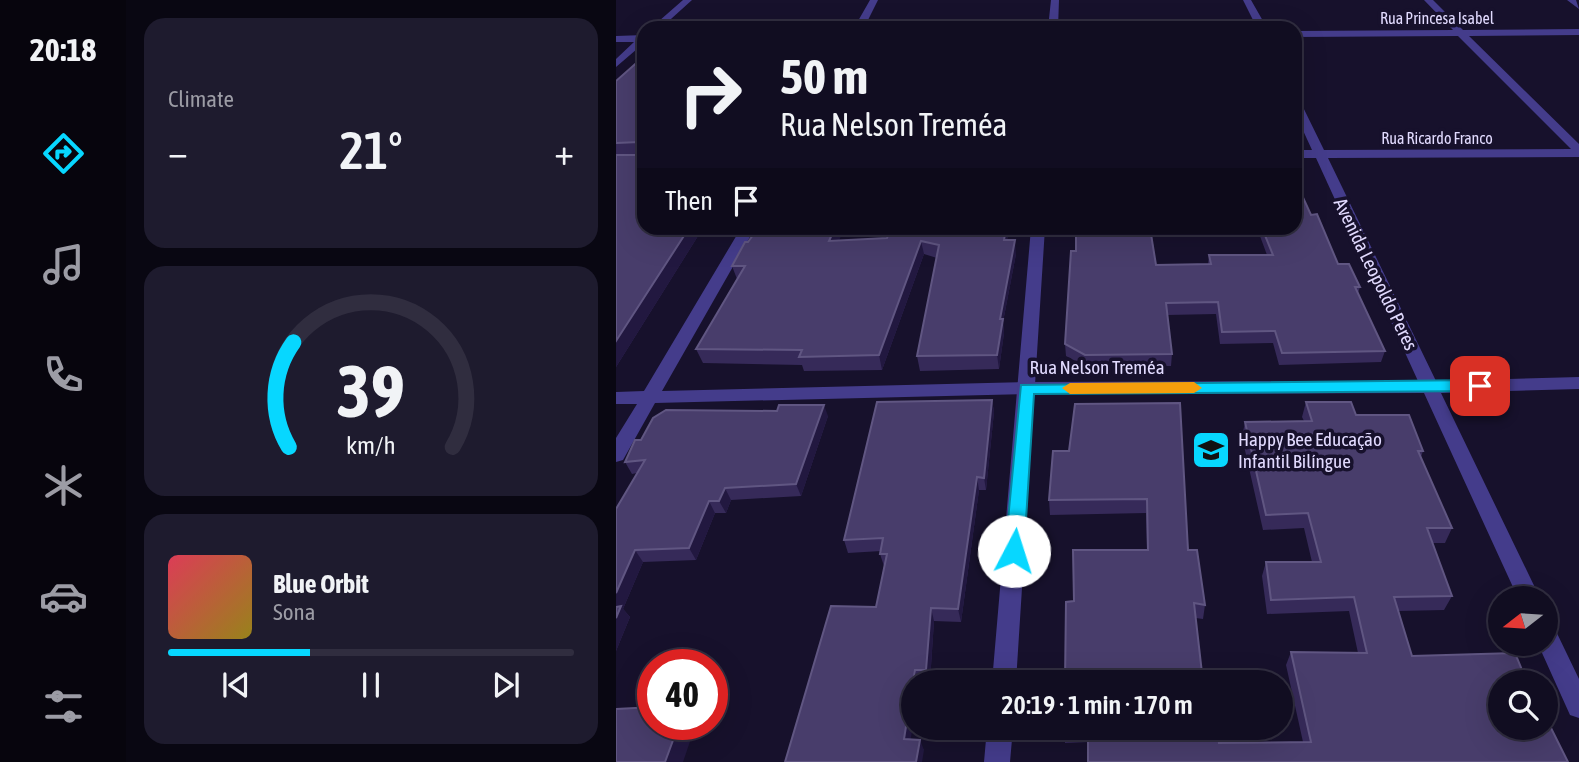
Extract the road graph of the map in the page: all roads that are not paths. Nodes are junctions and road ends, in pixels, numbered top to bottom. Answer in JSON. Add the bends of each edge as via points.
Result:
{"nodes":[{"id":1,"x":688,"y":0,"type":"edge"},
{"id":2,"x":874,"y":0,"type":"edge"},
{"id":3,"x":1055,"y":0,"type":"edge"},
{"id":4,"x":1247,"y":0,"type":"edge"},
{"id":5,"x":1429,"y":0,"type":"edge"},
{"id":6,"x":1571,"y":0,"type":"edge"},
{"id":7,"x":1579,"y":6,"type":"edge"},
{"id":8,"x":664,"y":21,"type":"edge"},
{"id":9,"x":863,"y":21,"type":"edge"},
{"id":10,"x":1054,"y":21,"type":"edge"},
{"id":11,"x":1258,"y":21,"type":"edge"},
{"id":12,"x":1579,"y":32,"type":"edge"},
{"id":13,"x":1462,"y":33,"type":"junction"},
{"id":14,"x":1302,"y":34,"type":"edge"},
{"id":15,"x":616,"y":39,"type":"edge"},
{"id":16,"x":637,"y":39,"type":"edge"},
{"id":17,"x":637,"y":45,"type":"edge"},
{"id":18,"x":616,"y":64,"type":"edge"},
{"id":19,"x":1302,"y":116,"type":"edge"},
{"id":20,"x":1579,"y":152,"type":"edge"},
{"id":21,"x":1302,"y":154,"type":"edge"},
{"id":22,"x":1319,"y":154,"type":"junction"},
{"id":23,"x":744,"y":235,"type":"edge"},
{"id":24,"x":1037,"y":235,"type":"edge"},
{"id":25,"x":1579,"y":383,"type":"edge"},
{"id":26,"x":1431,"y":387,"type":"junction"},
{"id":27,"x":1026,"y":388,"type":"junction"},
{"id":28,"x":616,"y":398,"type":"edge"},
{"id":29,"x":649,"y":398,"type":"junction"},
{"id":30,"x":616,"y":455,"type":"edge"},
{"id":31,"x":1523,"y":586,"type":"edge"},
{"id":32,"x":1556,"y":656,"type":"edge"},
{"id":33,"x":1005,"y":670,"type":"edge"},
{"id":34,"x":1579,"y":706,"type":"edge"},
{"id":35,"x":999,"y":740,"type":"edge"},
{"id":36,"x":997,"y":762,"type":"edge"}],
"edges":[{"from":1,"to":8,"type":"street"},
{"from":2,"to":9,"type":"street"},
{"from":3,"to":10,"type":"street"},
{"from":4,"to":11,"type":"street"},
{"from":5,"to":13,"type":"street"},
{"from":6,"to":7,"type":"street"},
{"from":12,"to":13,"type":"street","name":"Rua Princesa Isabel"},
{"from":13,"to":14,"type":"street","name":"Rua Princesa Isabel"},
{"from":13,"to":20,"type":"street"},
{"from":15,"to":16,"type":"street"},
{"from":17,"to":18,"type":"street"},
{"from":19,"to":22,"type":"street","name":"Avenida Leopoldo Peres"},
{"from":20,"to":22,"type":"street","name":"Rua Ricardo Franco"},
{"from":21,"to":22,"type":"street","name":"Rua Ricardo Franco"},
{"from":22,"to":26,"type":"street","name":"Avenida Leopoldo Peres"},
{"from":23,"to":29,"type":"street"},
{"from":24,"to":27,"type":"street"},
{"from":25,"to":26,"type":"street","name":"Rua Nelson Treméa"},
{"from":26,"to":27,"type":"street","name":"Rua Nelson Treméa"},
{"from":26,"to":31,"type":"street","name":"Avenida Leopoldo Peres"},
{"from":27,"to":29,"type":"street","name":"Rua Nelson Treméa"},
{"from":27,"to":33,"type":"street"},
{"from":28,"to":29,"type":"street","name":"Rua Nelson Treméa"},
{"from":29,"to":30,"type":"street"},
{"from":32,"to":34,"type":"street"},
{"from":35,"to":36,"type":"street"}]}
